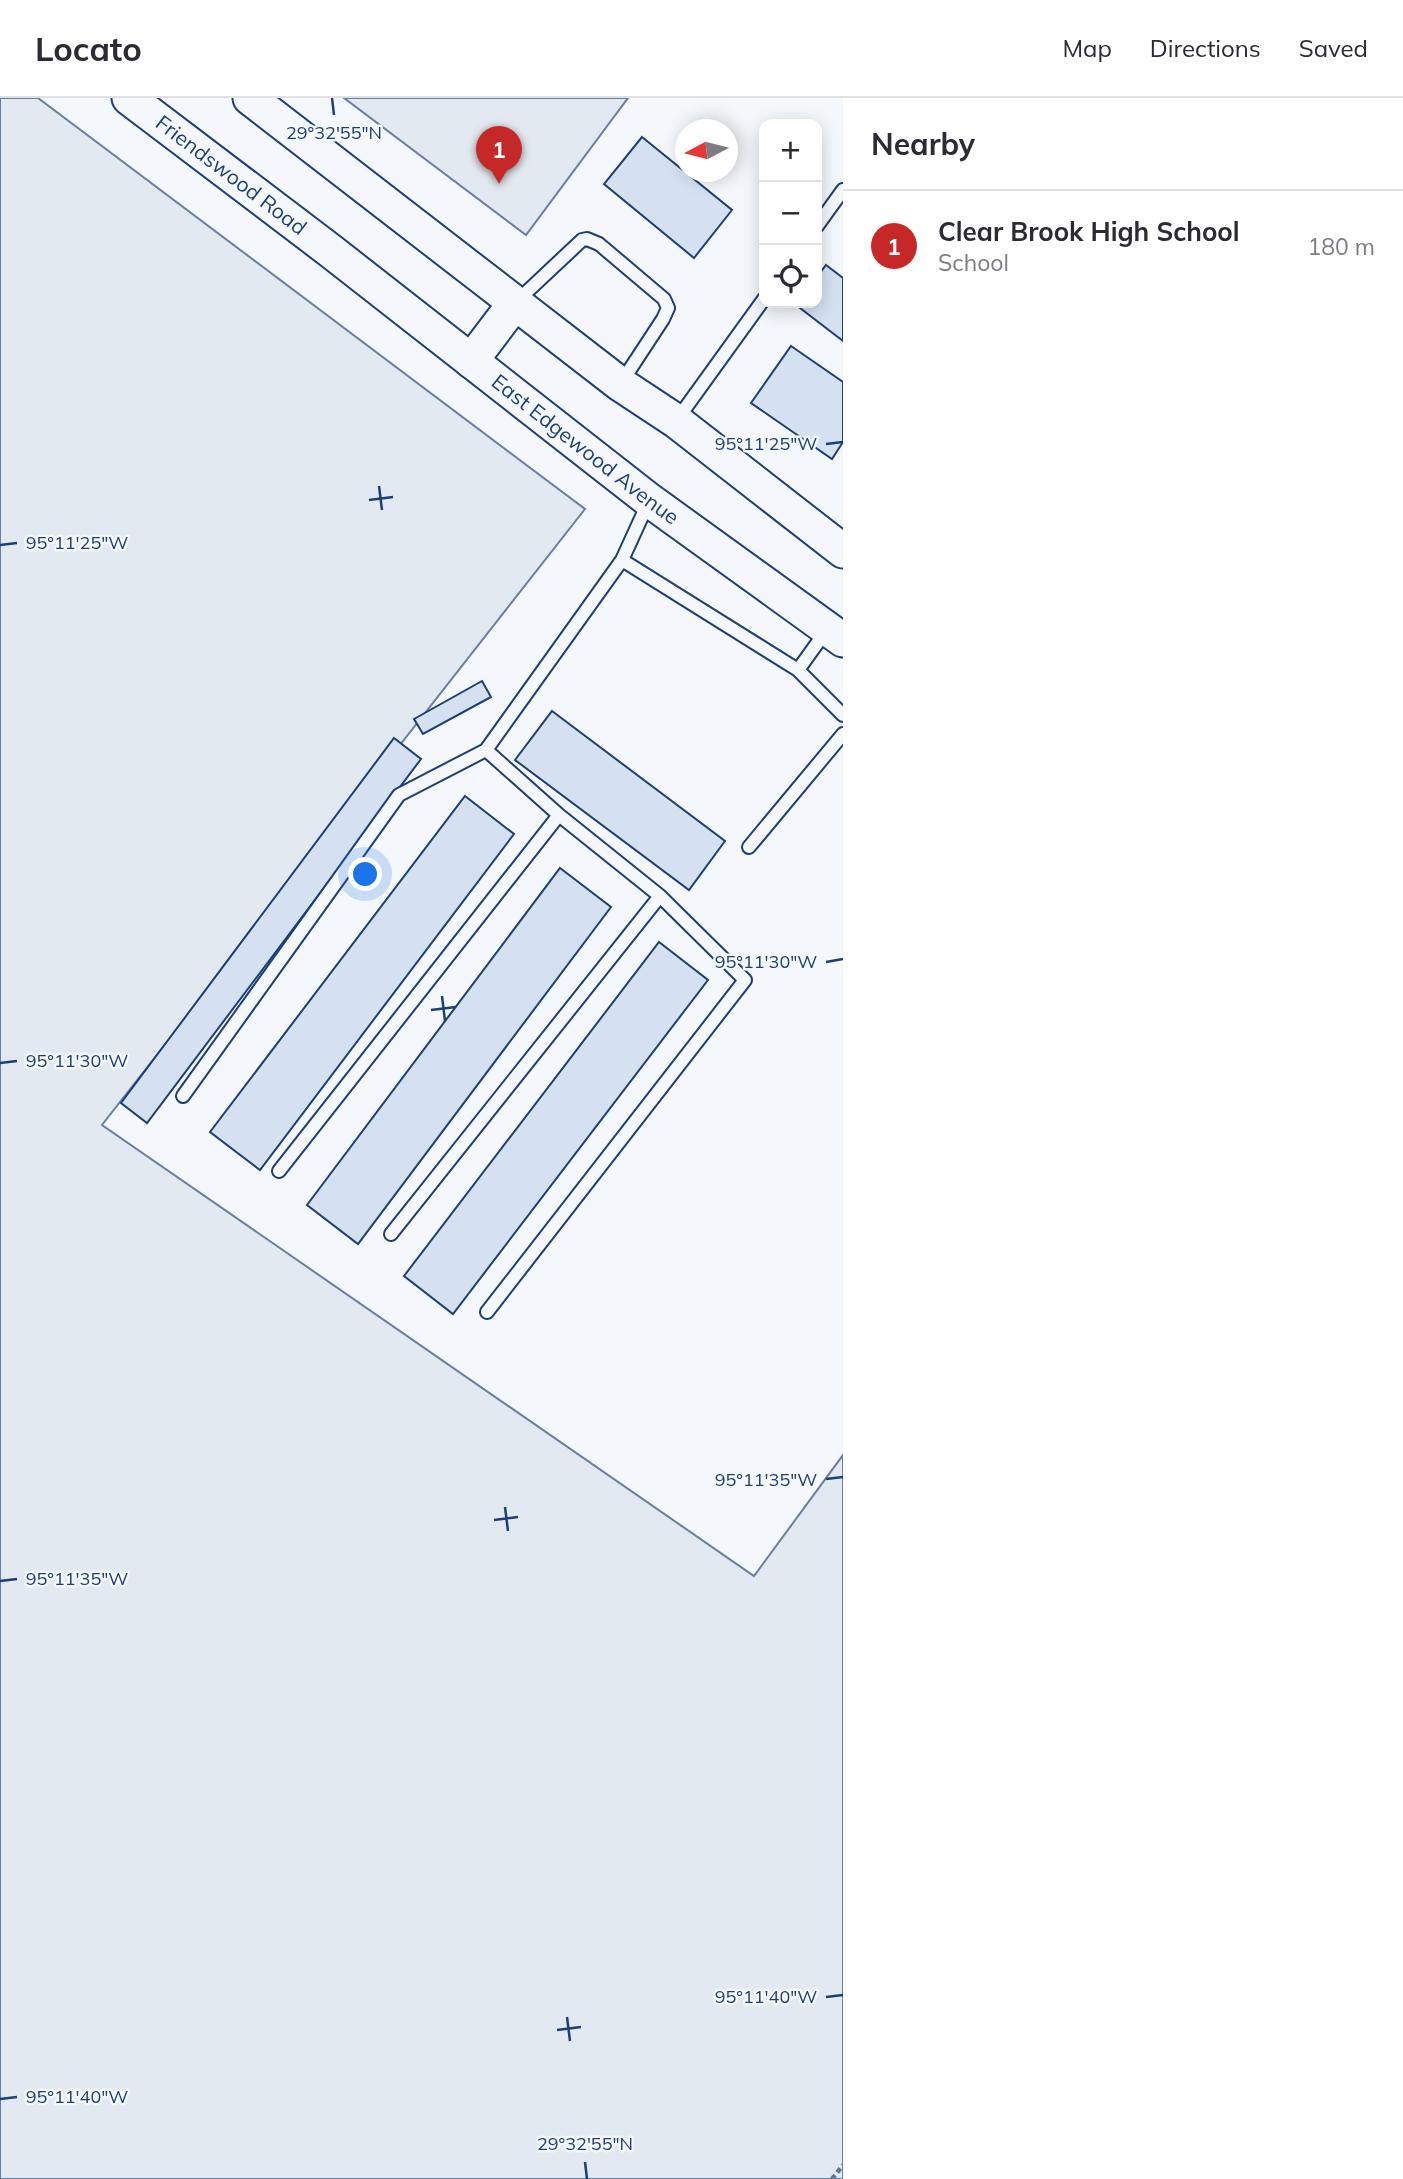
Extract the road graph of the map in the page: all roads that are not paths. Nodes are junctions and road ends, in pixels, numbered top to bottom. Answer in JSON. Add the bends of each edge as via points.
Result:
{"nodes":[{"id":1,"x":128,"y":98,"type":"edge"},
{"id":2,"x":250,"y":98,"type":"edge"},
{"id":3,"x":843,"y":190,"type":"edge"},
{"id":4,"x":822,"y":219,"type":"edge"},
{"id":5,"x":332,"y":252,"type":"joint"},
{"id":6,"x":515,"y":303,"type":"junction"},
{"id":7,"x":759,"y":306,"type":"edge"},
{"id":8,"x":471,"y":361,"type":"junction"},
{"id":9,"x":620,"y":384,"type":"junction"},
{"id":10,"x":676,"y":421,"type":"junction"},
{"id":11,"x":649,"y":500,"type":"junction"},
{"id":12,"x":843,"y":551,"type":"edge"},
{"id":13,"x":622,"y":560,"type":"junction"},
{"id":14,"x":835,"y":635,"type":"edge"},
{"id":15,"x":798,"y":670,"type":"junction"},
{"id":16,"x":843,"y":715,"type":"edge"},
{"id":17,"x":843,"y":734,"type":"edge"},
{"id":18,"x":486,"y":750,"type":"junction"},
{"id":19,"x":559,"y":815,"type":"junction"},
{"id":20,"x":749,"y":847,"type":"dead end"},
{"id":21,"x":660,"y":896,"type":"junction"},
{"id":22,"x":183,"y":1096,"type":"dead end"},
{"id":23,"x":279,"y":1171,"type":"dead end"},
{"id":24,"x":391,"y":1234,"type":"dead end"},
{"id":25,"x":487,"y":1312,"type":"dead end"}],
"edges":[{"from":1,"to":5,"type":"main road","name":"Friendswood Road"},
{"from":2,"to":6,"type":"main road"},
{"from":3,"to":4,"type":"lane"},
{"from":5,"to":8,"type":"main road","name":"East Edgewood Avenue"},
{"from":6,"to":8,"type":"main road"},
{"from":6,"to":9,"type":"main road"},
{"from":6,"to":9,"type":"lane","via":[[582,240],[599,244],[664,299],[668,308]]},
{"from":7,"to":10,"type":"lane"},
{"from":8,"to":11,"type":"main road","name":"East Edgewood Avenue"},
{"from":9,"to":10,"type":"main road"},
{"from":10,"to":12,"type":"main road"},
{"from":11,"to":13,"type":"lane"},
{"from":11,"to":14,"type":"main road","name":"East Edgewood Avenue"},
{"from":13,"to":15,"type":"lane"},
{"from":13,"to":18,"type":"lane"},
{"from":14,"to":15,"type":"lane"},
{"from":15,"to":16,"type":"lane"},
{"from":17,"to":20,"type":"lane"},
{"from":18,"to":19,"type":"lane"},
{"from":18,"to":22,"type":"lane","via":[[400,795]]},
{"from":19,"to":21,"type":"lane"},
{"from":19,"to":23,"type":"lane"},
{"from":21,"to":24,"type":"lane"},
{"from":21,"to":25,"type":"lane","via":[[746,981]]}]}
